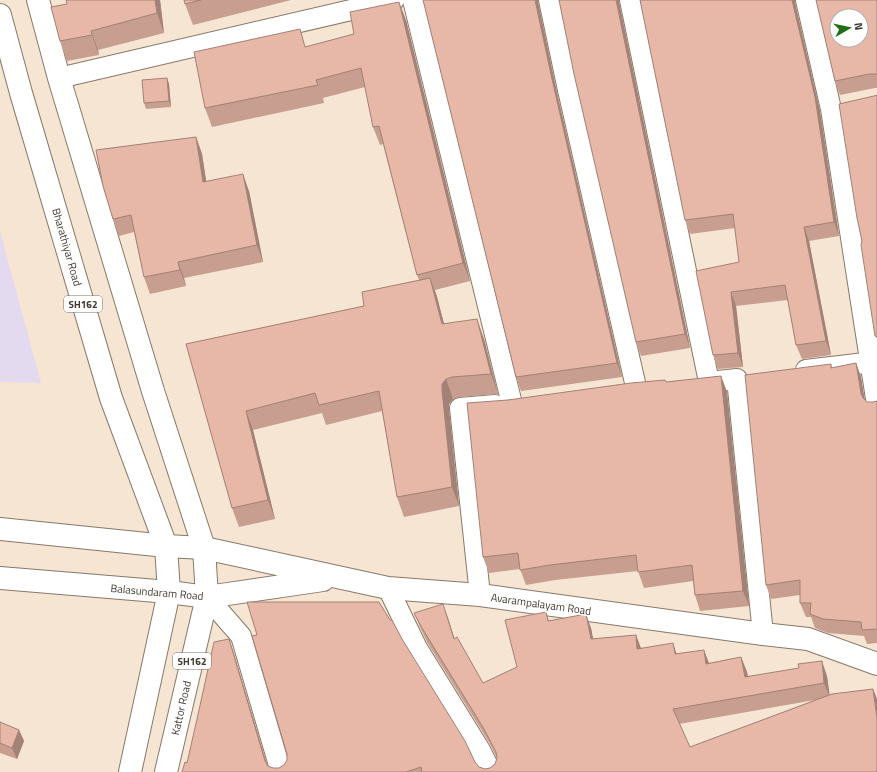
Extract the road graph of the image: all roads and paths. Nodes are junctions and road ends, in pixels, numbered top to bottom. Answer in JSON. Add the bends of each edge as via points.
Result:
{"nodes":[{"id":1,"x":38,"y":0,"type":"edge"},
{"id":2,"x":394,"y":0,"type":"edge"},
{"id":3,"x":413,"y":0,"type":"edge"},
{"id":4,"x":549,"y":0,"type":"edge"},
{"id":5,"x":630,"y":0,"type":"edge"},
{"id":6,"x":806,"y":0,"type":"edge"},
{"id":7,"x":349,"y":5,"type":"edge"},
{"id":8,"x":0,"y":15,"type":"edge"},
{"id":9,"x":60,"y":78,"type":"junction"},
{"id":10,"x":874,"y":362,"type":"edge"},
{"id":11,"x":792,"y":372,"type":"edge"},
{"id":12,"x":710,"y":382,"type":"junction"},
{"id":13,"x":688,"y":384,"type":"edge"},
{"id":14,"x":636,"y":388,"type":"edge"},
{"id":15,"x":877,"y":405,"type":"edge"},
{"id":16,"x":0,"y":529,"type":"edge"},
{"id":17,"x":166,"y":546,"type":"junction"},
{"id":18,"x":204,"y":548,"type":"junction"},
{"id":19,"x":0,"y":578,"type":"edge"},
{"id":20,"x":336,"y":578,"type":"junction"},
{"id":21,"x":388,"y":588,"type":"junction"},
{"id":22,"x":169,"y":592,"type":"junction"},
{"id":23,"x":480,"y":595,"type":"junction"},
{"id":24,"x":207,"y":597,"type":"junction"},
{"id":25,"x":763,"y":634,"type":"junction"},
{"id":26,"x":877,"y":664,"type":"edge"},
{"id":27,"x":130,"y":772,"type":"edge"},
{"id":28,"x":166,"y":772,"type":"edge"},
{"id":29,"x":281,"y":772,"type":"edge"},
{"id":30,"x":491,"y":772,"type":"edge"}],
"edges":[{"from":1,"to":9,"type":"main road","number":"SH162"},
{"from":2,"to":7,"type":"street"},
{"from":3,"to":23,"type":"street","via":[[520,403],[460,408]]},
{"from":4,"to":14,"type":"street"},
{"from":5,"to":12,"type":"street"},
{"from":6,"to":10,"type":"street","via":[[838,108]]},
{"from":7,"to":9,"type":"street"},
{"from":8,"to":17,"type":"main road","name":"Bharathiyar Road","number":"SH162","via":[[111,398]]},
{"from":9,"to":18,"type":"main road","number":"SH162","via":[[153,391]]},
{"from":10,"to":11,"type":"street"},
{"from":10,"to":15,"type":"street"},
{"from":12,"to":13,"type":"street"},
{"from":12,"to":25,"type":"street","via":[[744,378]]},
{"from":16,"to":17,"type":"main road"},
{"from":17,"to":18,"type":"main road"},
{"from":17,"to":22,"type":"main road","name":"Bharathiyar Road","number":"SH162"},
{"from":18,"to":20,"type":"main road","name":"Avarampalayam Road"},
{"from":18,"to":24,"type":"main road","name":"Kattor Road","number":"SH162"},
{"from":19,"to":22,"type":"main road","name":"Balasundaram Road"},
{"from":20,"to":21,"type":"main road","name":"Avarampalayam Road"},
{"from":20,"to":24,"type":"main road","name":"Balasundaram Road"},
{"from":21,"to":23,"type":"main road","name":"Avarampalayam Road"},
{"from":21,"to":30,"type":"street","via":[[417,648]]},
{"from":22,"to":24,"type":"main road","name":"Balasundaram Road"},
{"from":22,"to":27,"type":"main road","number":"SH162"},
{"from":23,"to":25,"type":"main road","name":"Avarampalayam Road"},
{"from":24,"to":28,"type":"main road","name":"Kattor Road","number":"SH162"},
{"from":24,"to":29,"type":"street","via":[[241,636]]},
{"from":25,"to":26,"type":"main road","name":"Avarampalayam Road","via":[[808,639]]}]}
